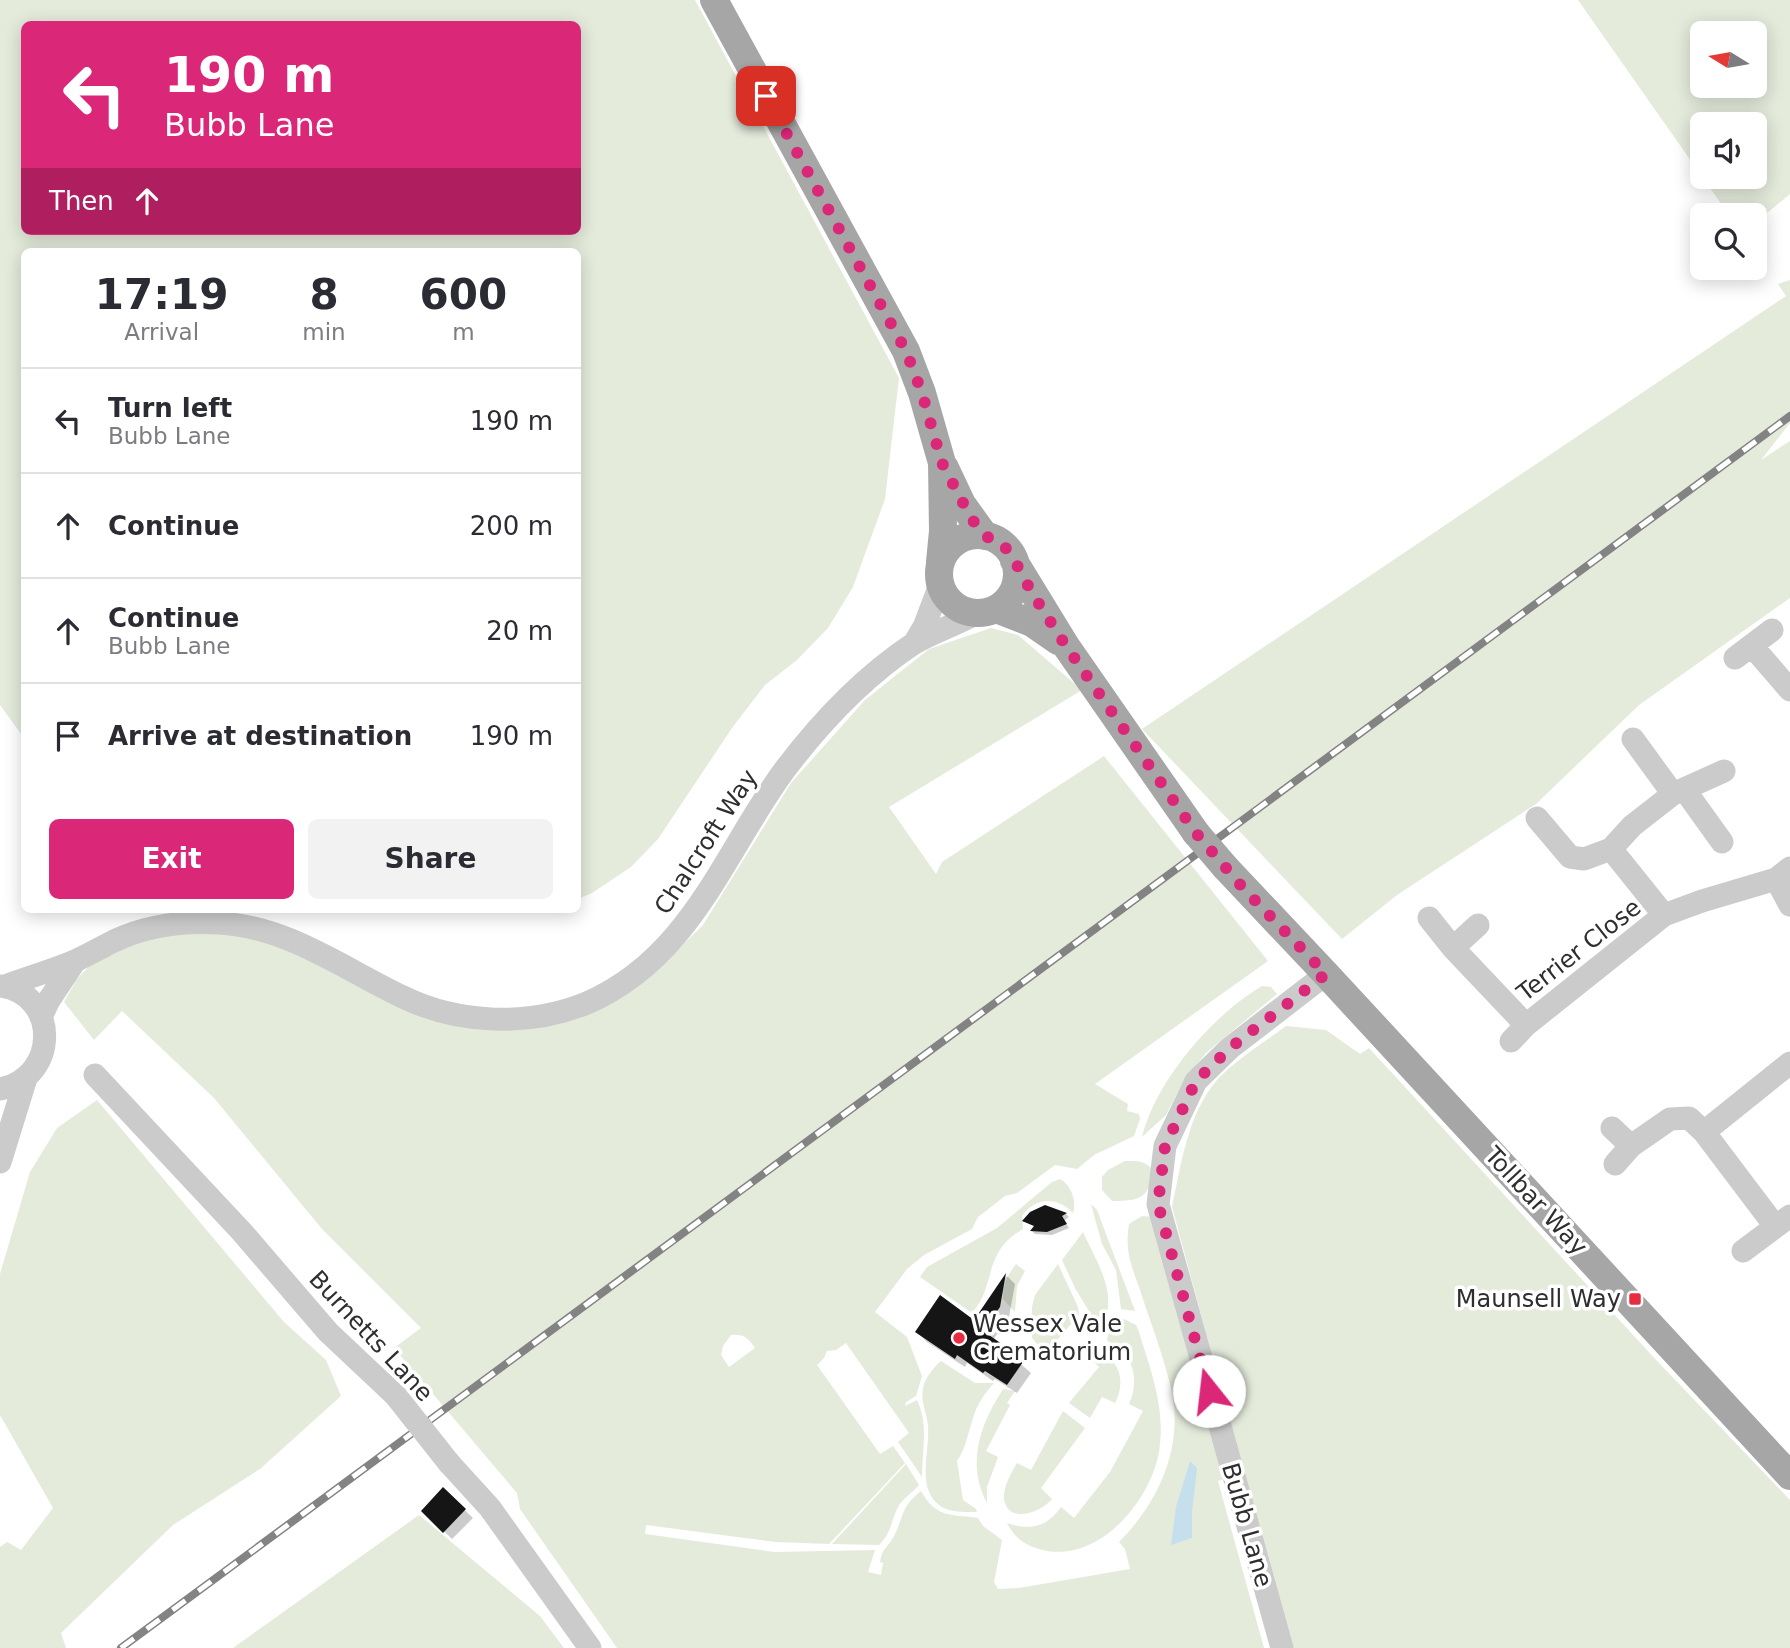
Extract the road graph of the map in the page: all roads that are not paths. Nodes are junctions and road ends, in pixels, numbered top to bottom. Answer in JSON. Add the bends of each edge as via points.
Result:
{"nodes":[{"id":1,"x":714,"y":0,"type":"edge"},
{"id":2,"x":942,"y":463,"type":"junction"},
{"id":3,"x":985,"y":536,"type":"junction"},
{"id":4,"x":1014,"y":561,"type":"junction"},
{"id":5,"x":940,"y":574,"type":"junction"},
{"id":6,"x":986,"y":611,"type":"junction"},
{"id":7,"x":1772,"y":630,"type":"dead end"},
{"id":8,"x":915,"y":642,"type":"junction"},
{"id":9,"x":1066,"y":646,"type":"junction"},
{"id":10,"x":1790,"y":690,"type":"edge"},
{"id":11,"x":1633,"y":740,"type":"dead end"},
{"id":12,"x":1724,"y":771,"type":"dead end"},
{"id":13,"x":1679,"y":791,"type":"junction"},
{"id":14,"x":1545,"y":822,"type":"dead end"},
{"id":15,"x":1722,"y":842,"type":"dead end"},
{"id":16,"x":1611,"y":849,"type":"junction"},
{"id":17,"x":1783,"y":873,"type":"edge"},
{"id":18,"x":1790,"y":905,"type":"edge"},
{"id":19,"x":1664,"y":915,"type":"junction"},
{"id":20,"x":1429,"y":918,"type":"dead end"},
{"id":21,"x":1478,"y":925,"type":"dead end"},
{"id":22,"x":1453,"y":948,"type":"junction"},
{"id":23,"x":75,"y":961,"type":"junction"},
{"id":24,"x":1326,"y":974,"type":"junction"},
{"id":25,"x":3,"y":986,"type":"edge"},
{"id":26,"x":41,"y":1017,"type":"junction"},
{"id":27,"x":1790,"y":1063,"type":"edge"},
{"id":28,"x":95,"y":1075,"type":"dead end"},
{"id":29,"x":26,"y":1078,"type":"junction"},
{"id":30,"x":0,"y":1089,"type":"edge"},
{"id":31,"x":1612,"y":1128,"type":"dead end"},
{"id":32,"x":1704,"y":1132,"type":"junction"},
{"id":33,"x":1630,"y":1146,"type":"junction"},
{"id":34,"x":0,"y":1162,"type":"edge"},
{"id":35,"x":1615,"y":1164,"type":"dead end"},
{"id":36,"x":1783,"y":1221,"type":"edge"},
{"id":37,"x":1743,"y":1251,"type":"dead end"},
{"id":38,"x":1790,"y":1476,"type":"edge"},
{"id":39,"x":590,"y":1648,"type":"edge"},
{"id":40,"x":1282,"y":1648,"type":"edge"}],
"edges":[{"from":1,"to":2,"type":"main road","via":[[906,351]]},
{"from":2,"to":3,"type":"main road","via":[[962,504]]},
{"from":2,"to":5,"type":"main road"},
{"from":3,"to":4,"type":"main road","via":[[1006,547]]},
{"from":3,"to":5,"type":"main road","via":[[974,535],[953,544]]},
{"from":4,"to":6,"type":"main road","via":[[1017,572],[1012,594]]},
{"from":4,"to":9,"type":"main road"},
{"from":5,"to":6,"type":"main road","via":[[944,594],[958,608]]},
{"from":5,"to":8,"type":"street","name":"Chalcroft Way"},
{"from":6,"to":8,"type":"street","name":"Chalcroft Way"},
{"from":6,"to":9,"type":"main road","via":[[1032,623]]},
{"from":7,"to":10,"type":"street","via":[[1743,652]]},
{"from":8,"to":23,"type":"street","name":"Chalcroft Way","via":[[854,692],[800,750],[671,943],[631,977],[587,1002],[523,1019],[449,1014],[406,999],[290,939],[220,923],[182,923],[138,932]]},
{"from":9,"to":24,"type":"main road","bridge":true,"via":[[1196,833]]},
{"from":11,"to":13,"type":"street"},
{"from":12,"to":13,"type":"street"},
{"from":13,"to":15,"type":"street"},
{"from":13,"to":16,"type":"street","via":[[1632,826]]},
{"from":14,"to":16,"type":"street","via":[[1570,857],[1584,859]]},
{"from":16,"to":19,"type":"street","name":"Terrier Close"},
{"from":17,"to":18,"type":"street"},
{"from":17,"to":19,"type":"street","name":"Terrier Close"},
{"from":19,"to":22,"type":"street","name":"Terrier Close","via":[[1519,1033]]},
{"from":20,"to":22,"type":"street","name":"Terrier Close"},
{"from":21,"to":22,"type":"street"},
{"from":23,"to":25,"type":"street","name":"Chalcroft Way"},
{"from":23,"to":26,"type":"street"},
{"from":24,"to":38,"type":"main road","name":"Tollbar Way"},
{"from":24,"to":40,"type":"street","name":"Bubb Lane","via":[[1230,1048],[1196,1081],[1165,1146],[1158,1204]]},
{"from":25,"to":26,"type":"street","via":[[23,994]]},
{"from":26,"to":29,"type":"street","via":[[44,1050]]},
{"from":27,"to":32,"type":"street"},
{"from":28,"to":39,"type":"street","name":"Burnetts Lane","bridge":true,"via":[[328,1332],[396,1396],[490,1508]]},
{"from":29,"to":30,"type":"street"},
{"from":29,"to":34,"type":"street"},
{"from":31,"to":33,"type":"street"},
{"from":32,"to":33,"type":"street","via":[[1689,1118],[1670,1119]]},
{"from":32,"to":36,"type":"street"},
{"from":33,"to":35,"type":"street"},
{"from":36,"to":37,"type":"street"}]}
